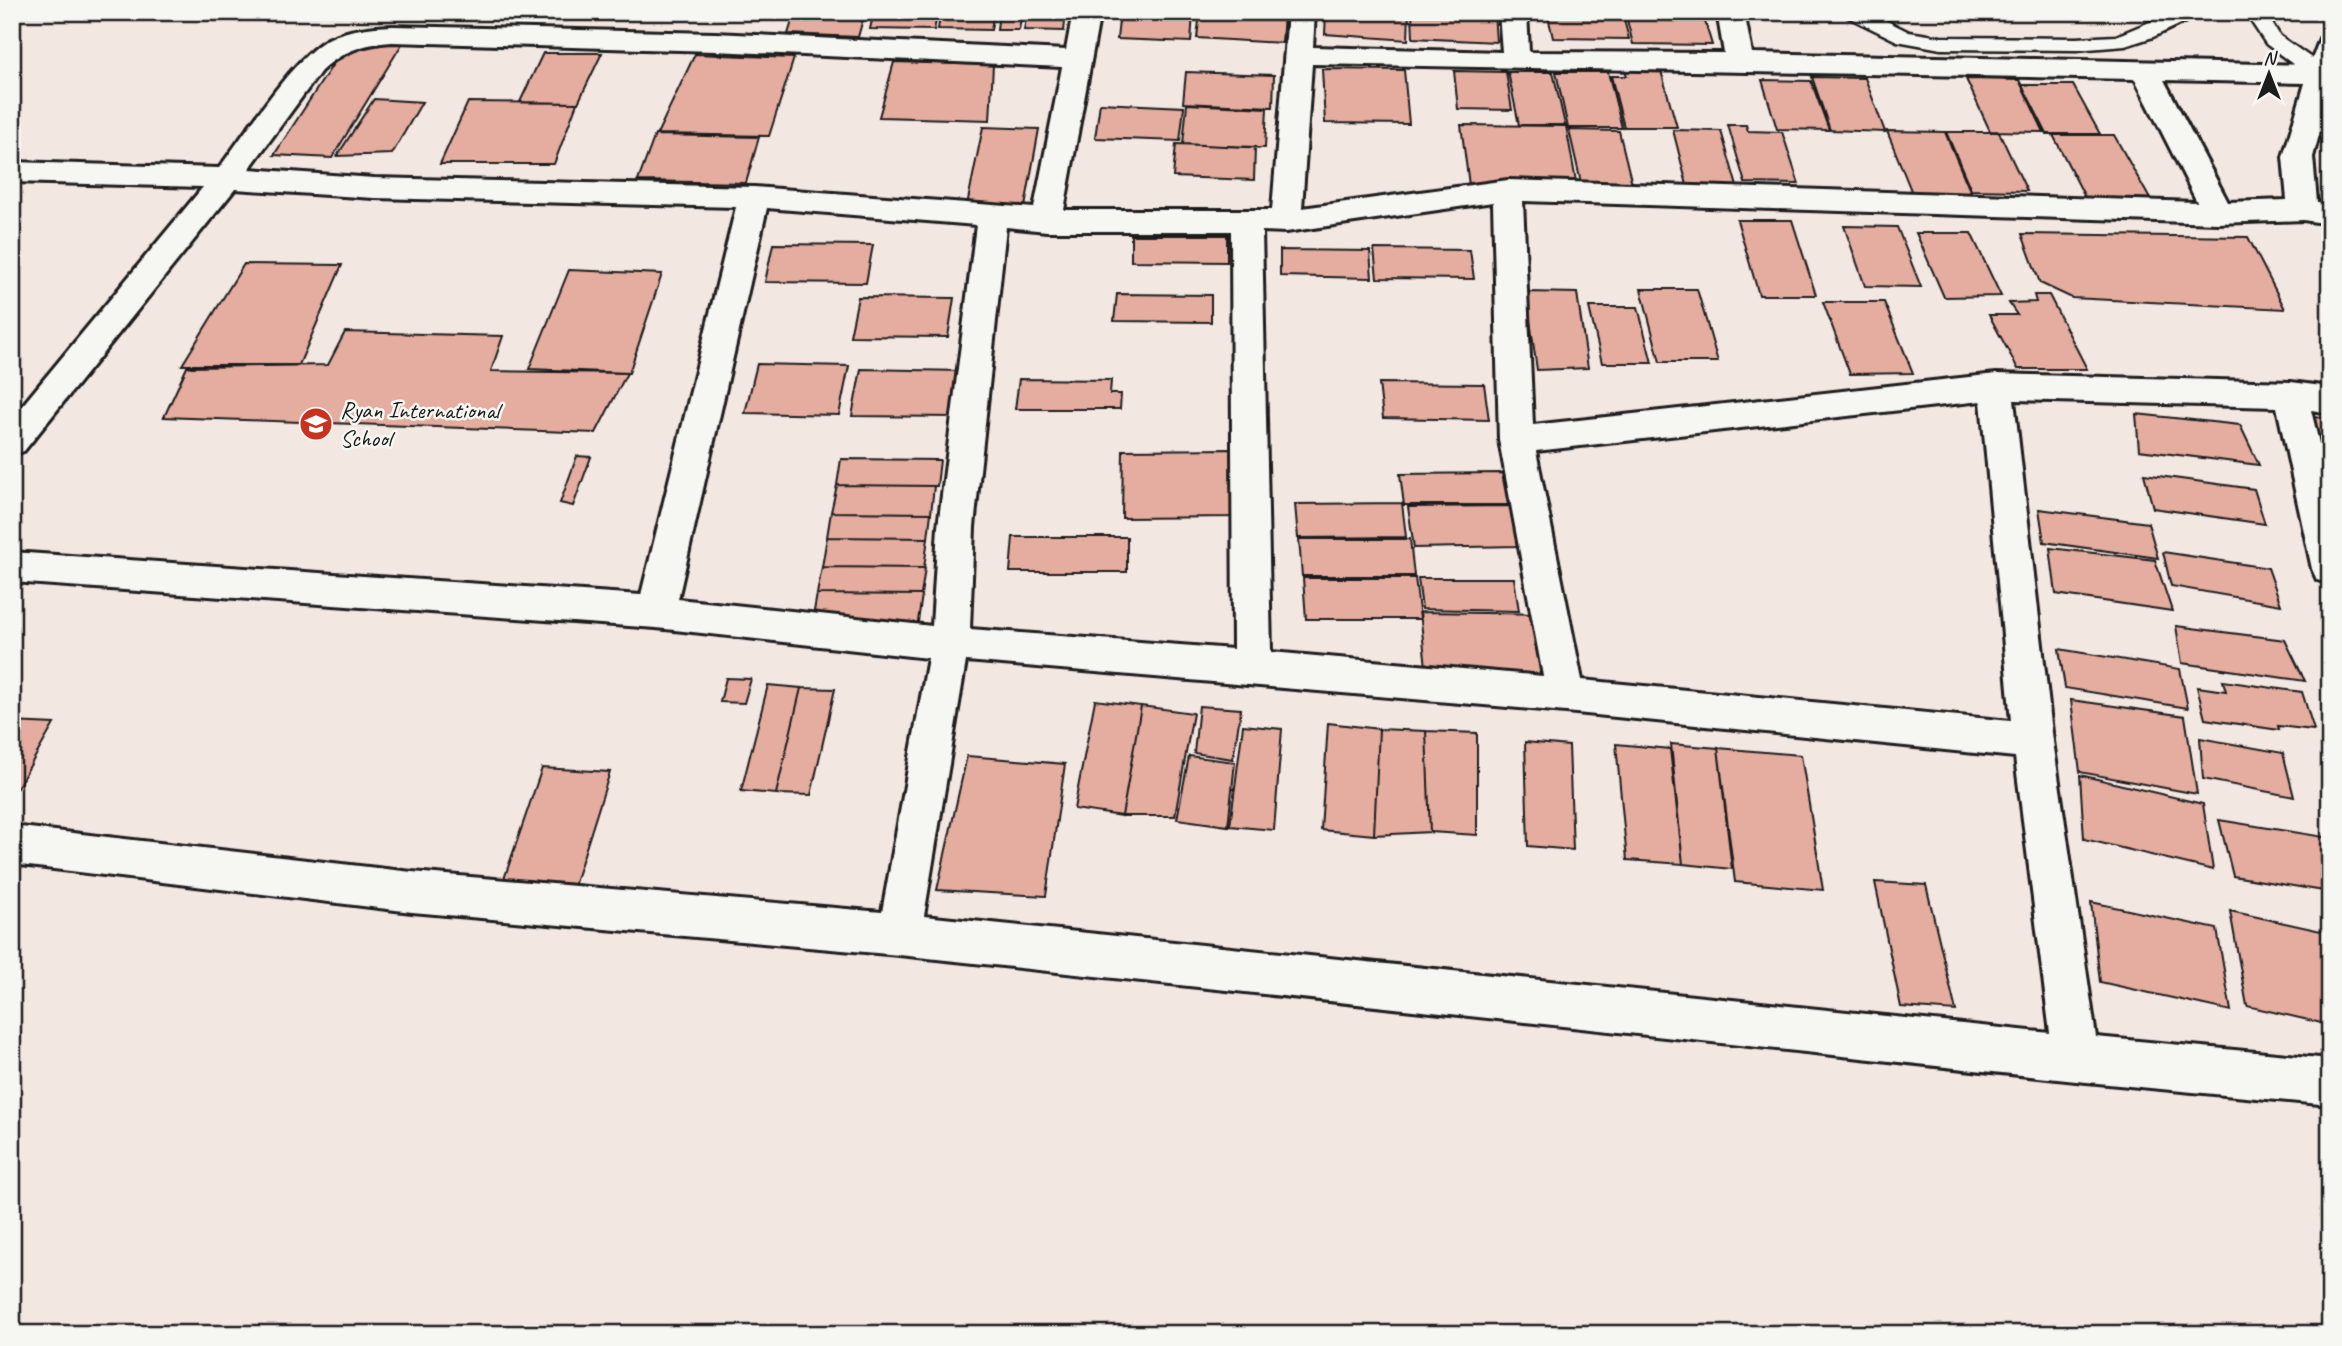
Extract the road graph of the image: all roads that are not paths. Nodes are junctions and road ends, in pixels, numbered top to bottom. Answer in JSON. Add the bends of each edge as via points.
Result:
{"nodes":[{"id":1,"x":1087,"y":12,"type":"edge"},
{"id":2,"x":1302,"y":12,"type":"edge"},
{"id":3,"x":1513,"y":12,"type":"edge"},
{"id":4,"x":1730,"y":12,"type":"edge"},
{"id":5,"x":1853,"y":12,"type":"edge"},
{"id":6,"x":2191,"y":12,"type":"edge"},
{"id":7,"x":2255,"y":12,"type":"edge"},
{"id":8,"x":2330,"y":44,"type":"edge"},
{"id":9,"x":1299,"y":55,"type":"junction"},
{"id":10,"x":1078,"y":59,"type":"junction"},
{"id":11,"x":1516,"y":61,"type":"junction"},
{"id":12,"x":1740,"y":62,"type":"junction"},
{"id":13,"x":2144,"y":69,"type":"junction"},
{"id":14,"x":2320,"y":74,"type":"junction"},
{"id":15,"x":12,"y":172,"type":"edge"},
{"id":16,"x":228,"y":178,"type":"junction"},
{"id":17,"x":1508,"y":190,"type":"junction"},
{"id":18,"x":754,"y":197,"type":"junction"},
{"id":19,"x":2316,"y":212,"type":"edge"},
{"id":20,"x":2218,"y":213,"type":"junction"},
{"id":21,"x":992,"y":216,"type":"junction"},
{"id":22,"x":1047,"y":220,"type":"junction"},
{"id":23,"x":1246,"y":221,"type":"junction"},
{"id":24,"x":1286,"y":221,"type":"junction"},
{"id":25,"x":1996,"y":387,"type":"junction"},
{"id":26,"x":2291,"y":395,"type":"junction"},
{"id":27,"x":2330,"y":400,"type":"edge"},
{"id":28,"x":1516,"y":440,"type":"junction"},
{"id":29,"x":12,"y":442,"type":"edge"},
{"id":30,"x":12,"y":567,"type":"edge"},
{"id":31,"x":2330,"y":569,"type":"edge"},
{"id":32,"x":656,"y":612,"type":"junction"},
{"id":33,"x":950,"y":644,"type":"junction"},
{"id":34,"x":1252,"y":667,"type":"junction"},
{"id":35,"x":1566,"y":695,"type":"junction"},
{"id":36,"x":2033,"y":741,"type":"junction"},
{"id":37,"x":12,"y":845,"type":"edge"},
{"id":38,"x":899,"y":934,"type":"junction"},
{"id":39,"x":2076,"y":1058,"type":"junction"},
{"id":40,"x":2330,"y":1082,"type":"edge"}],
"edges":[{"from":1,"to":10,"type":"street"},
{"from":2,"to":9,"type":"street"},
{"from":3,"to":11,"type":"street"},
{"from":4,"to":12,"type":"street"},
{"from":5,"to":6,"type":"lane","via":[[1904,37],[1941,43],[2076,44],[2118,42]]},
{"from":7,"to":14,"type":"lane","via":[[2273,40]]},
{"from":8,"to":14,"type":"street"},
{"from":9,"to":11,"type":"street"},
{"from":9,"to":24,"type":"street"},
{"from":10,"to":16,"type":"street","via":[[769,34],[392,34],[345,40],[311,65]]},
{"from":10,"to":22,"type":"street"},
{"from":11,"to":12,"type":"street"},
{"from":12,"to":13,"type":"street"},
{"from":13,"to":14,"type":"street"},
{"from":13,"to":20,"type":"street"},
{"from":14,"to":19,"type":"street","via":[[2298,157]]},
{"from":15,"to":16,"type":"street"},
{"from":16,"to":18,"type":"street","via":[[374,188]]},
{"from":16,"to":29,"type":"street"},
{"from":17,"to":20,"type":"street"},
{"from":17,"to":24,"type":"street"},
{"from":17,"to":28,"type":"street"},
{"from":18,"to":21,"type":"street"},
{"from":18,"to":32,"type":"street"},
{"from":19,"to":20,"type":"street"},
{"from":21,"to":22,"type":"street"},
{"from":21,"to":33,"type":"street","via":[[956,527]]},
{"from":22,"to":23,"type":"street"},
{"from":23,"to":24,"type":"street"},
{"from":23,"to":34,"type":"street"},
{"from":25,"to":26,"type":"street"},
{"from":25,"to":28,"type":"street"},
{"from":25,"to":36,"type":"street"},
{"from":26,"to":27,"type":"street"},
{"from":26,"to":31,"type":"street"},
{"from":28,"to":35,"type":"street"},
{"from":30,"to":32,"type":"street"},
{"from":32,"to":33,"type":"street"},
{"from":33,"to":34,"type":"street"},
{"from":33,"to":38,"type":"street"},
{"from":34,"to":35,"type":"street"},
{"from":35,"to":36,"type":"street"},
{"from":36,"to":39,"type":"street"},
{"from":37,"to":38,"type":"street","via":[[412,892]]},
{"from":38,"to":39,"type":"street"},
{"from":39,"to":40,"type":"street"}]}
